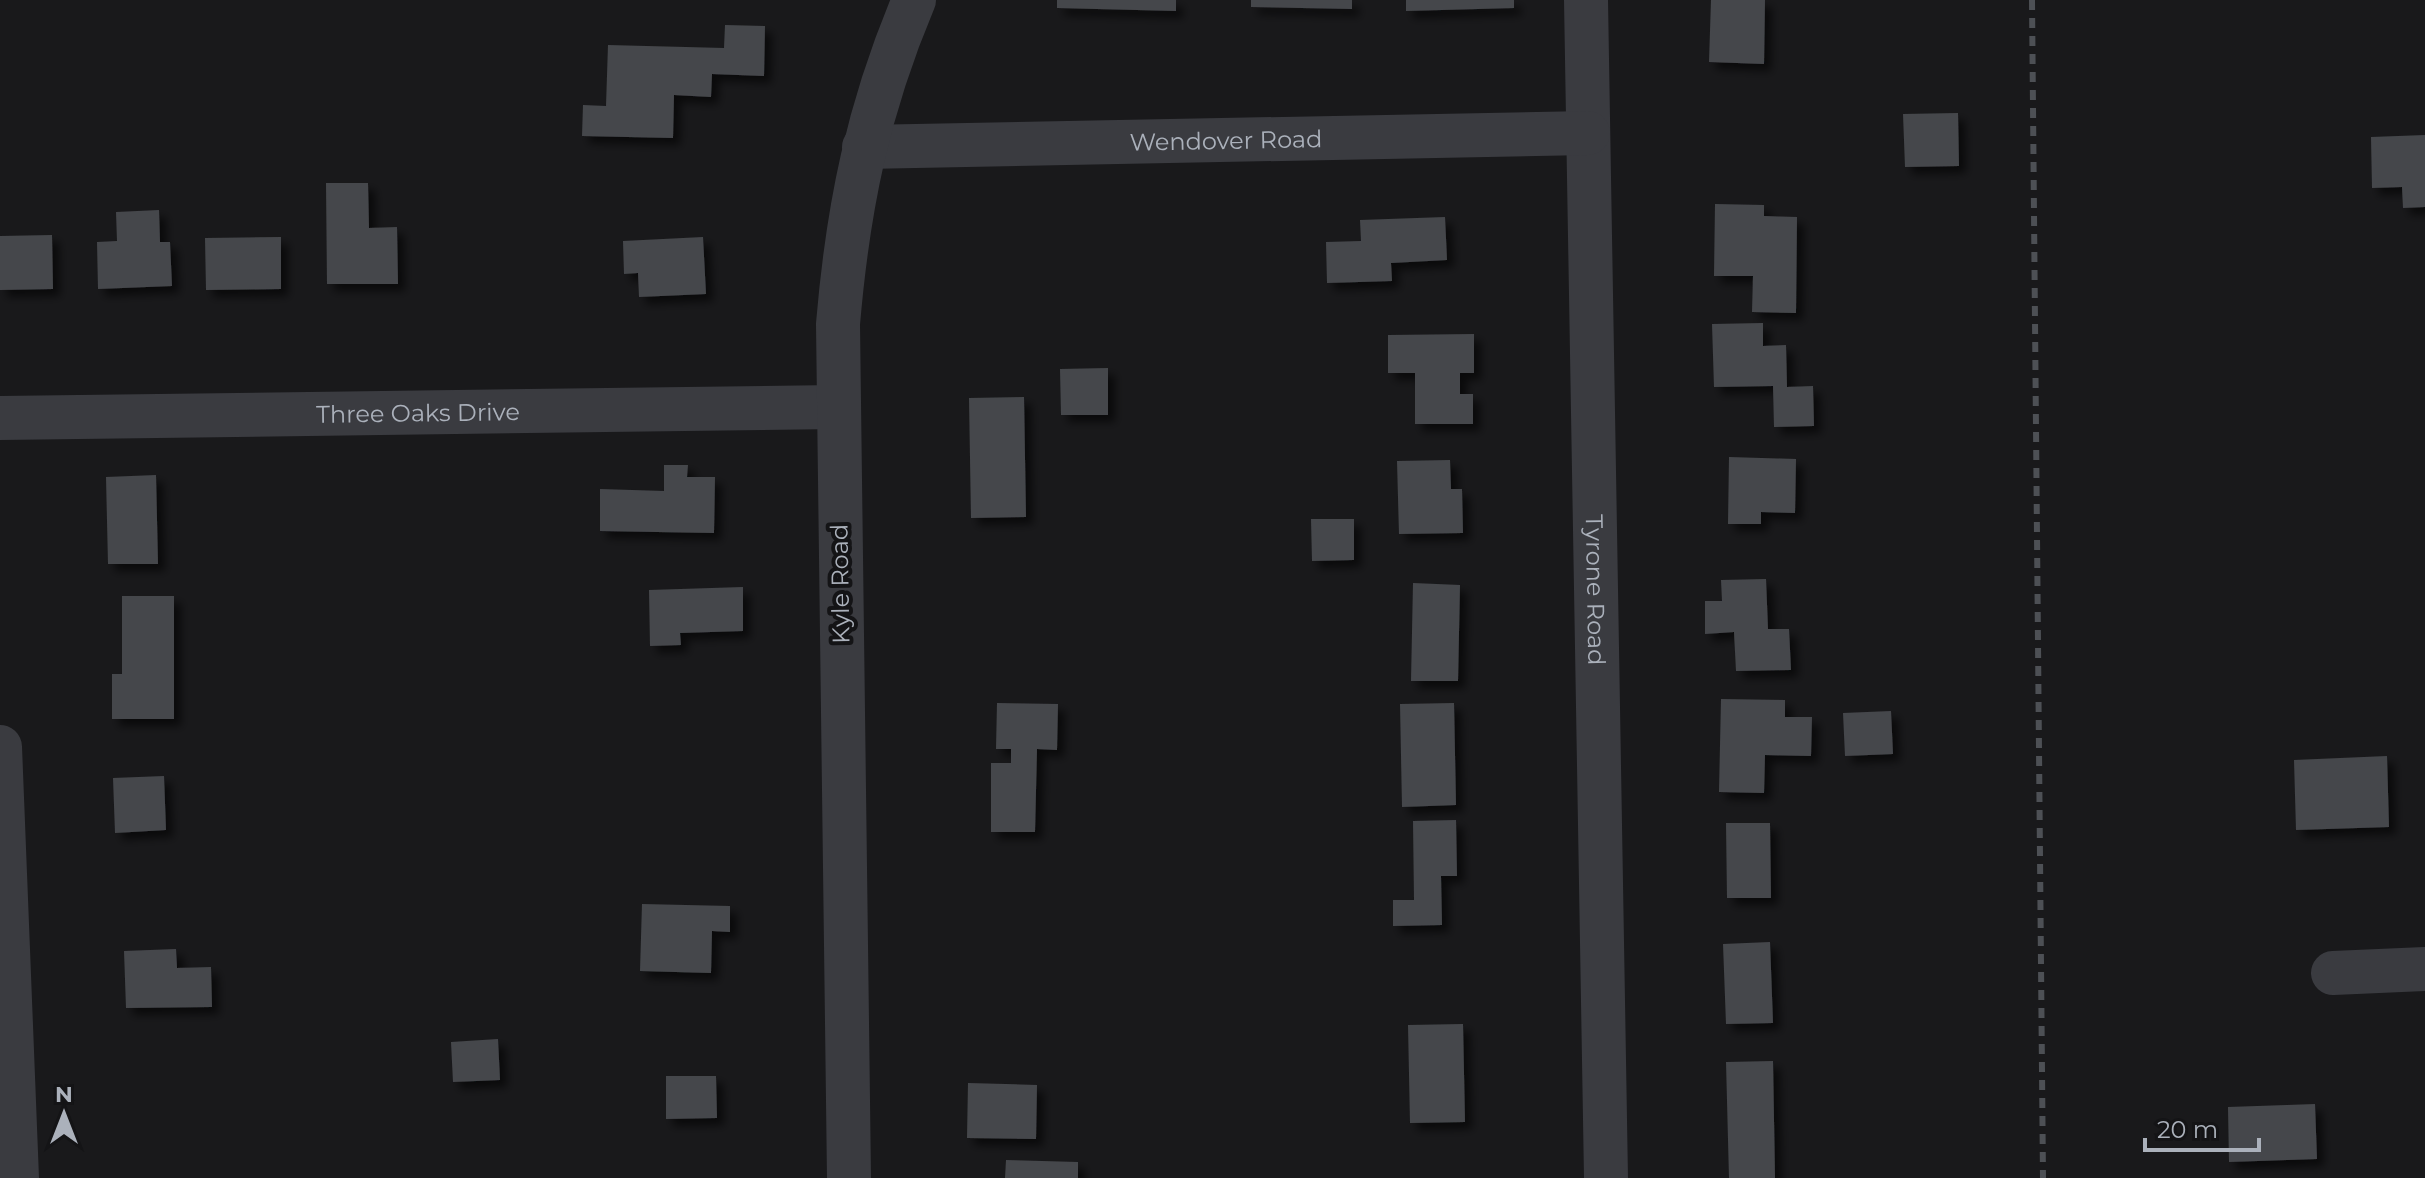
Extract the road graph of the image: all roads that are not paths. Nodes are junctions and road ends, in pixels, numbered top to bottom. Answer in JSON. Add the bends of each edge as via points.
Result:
{"nodes":[{"id":1,"x":914,"y":0,"type":"edge"},
{"id":2,"x":1586,"y":0,"type":"edge"},
{"id":3,"x":1588,"y":133,"type":"junction"},
{"id":4,"x":864,"y":147,"type":"junction"},
{"id":5,"x":837,"y":407,"type":"junction"},
{"id":6,"x":0,"y":418,"type":"edge"},
{"id":7,"x":0,"y":747,"type":"edge"},
{"id":8,"x":2425,"y":969,"type":"edge"},
{"id":9,"x":2333,"y":973,"type":"dead end"},
{"id":10,"x":17,"y":1178,"type":"edge"},
{"id":11,"x":849,"y":1178,"type":"edge"},
{"id":12,"x":1606,"y":1178,"type":"edge"}],
"edges":[{"from":1,"to":4,"type":"street","name":"Kyle Road","via":[[884,72]]},
{"from":2,"to":3,"type":"street","name":"Tyrone Road"},
{"from":3,"to":4,"type":"street","name":"Wendover Road"},
{"from":3,"to":12,"type":"street","name":"Tyrone Road"},
{"from":4,"to":5,"type":"street","name":"Kyle Road","via":[[845,235]]},
{"from":5,"to":6,"type":"street","name":"Three Oaks Drive"},
{"from":5,"to":11,"type":"street","name":"Kyle Road"},
{"from":7,"to":10,"type":"street"},
{"from":8,"to":9,"type":"street"}]}
